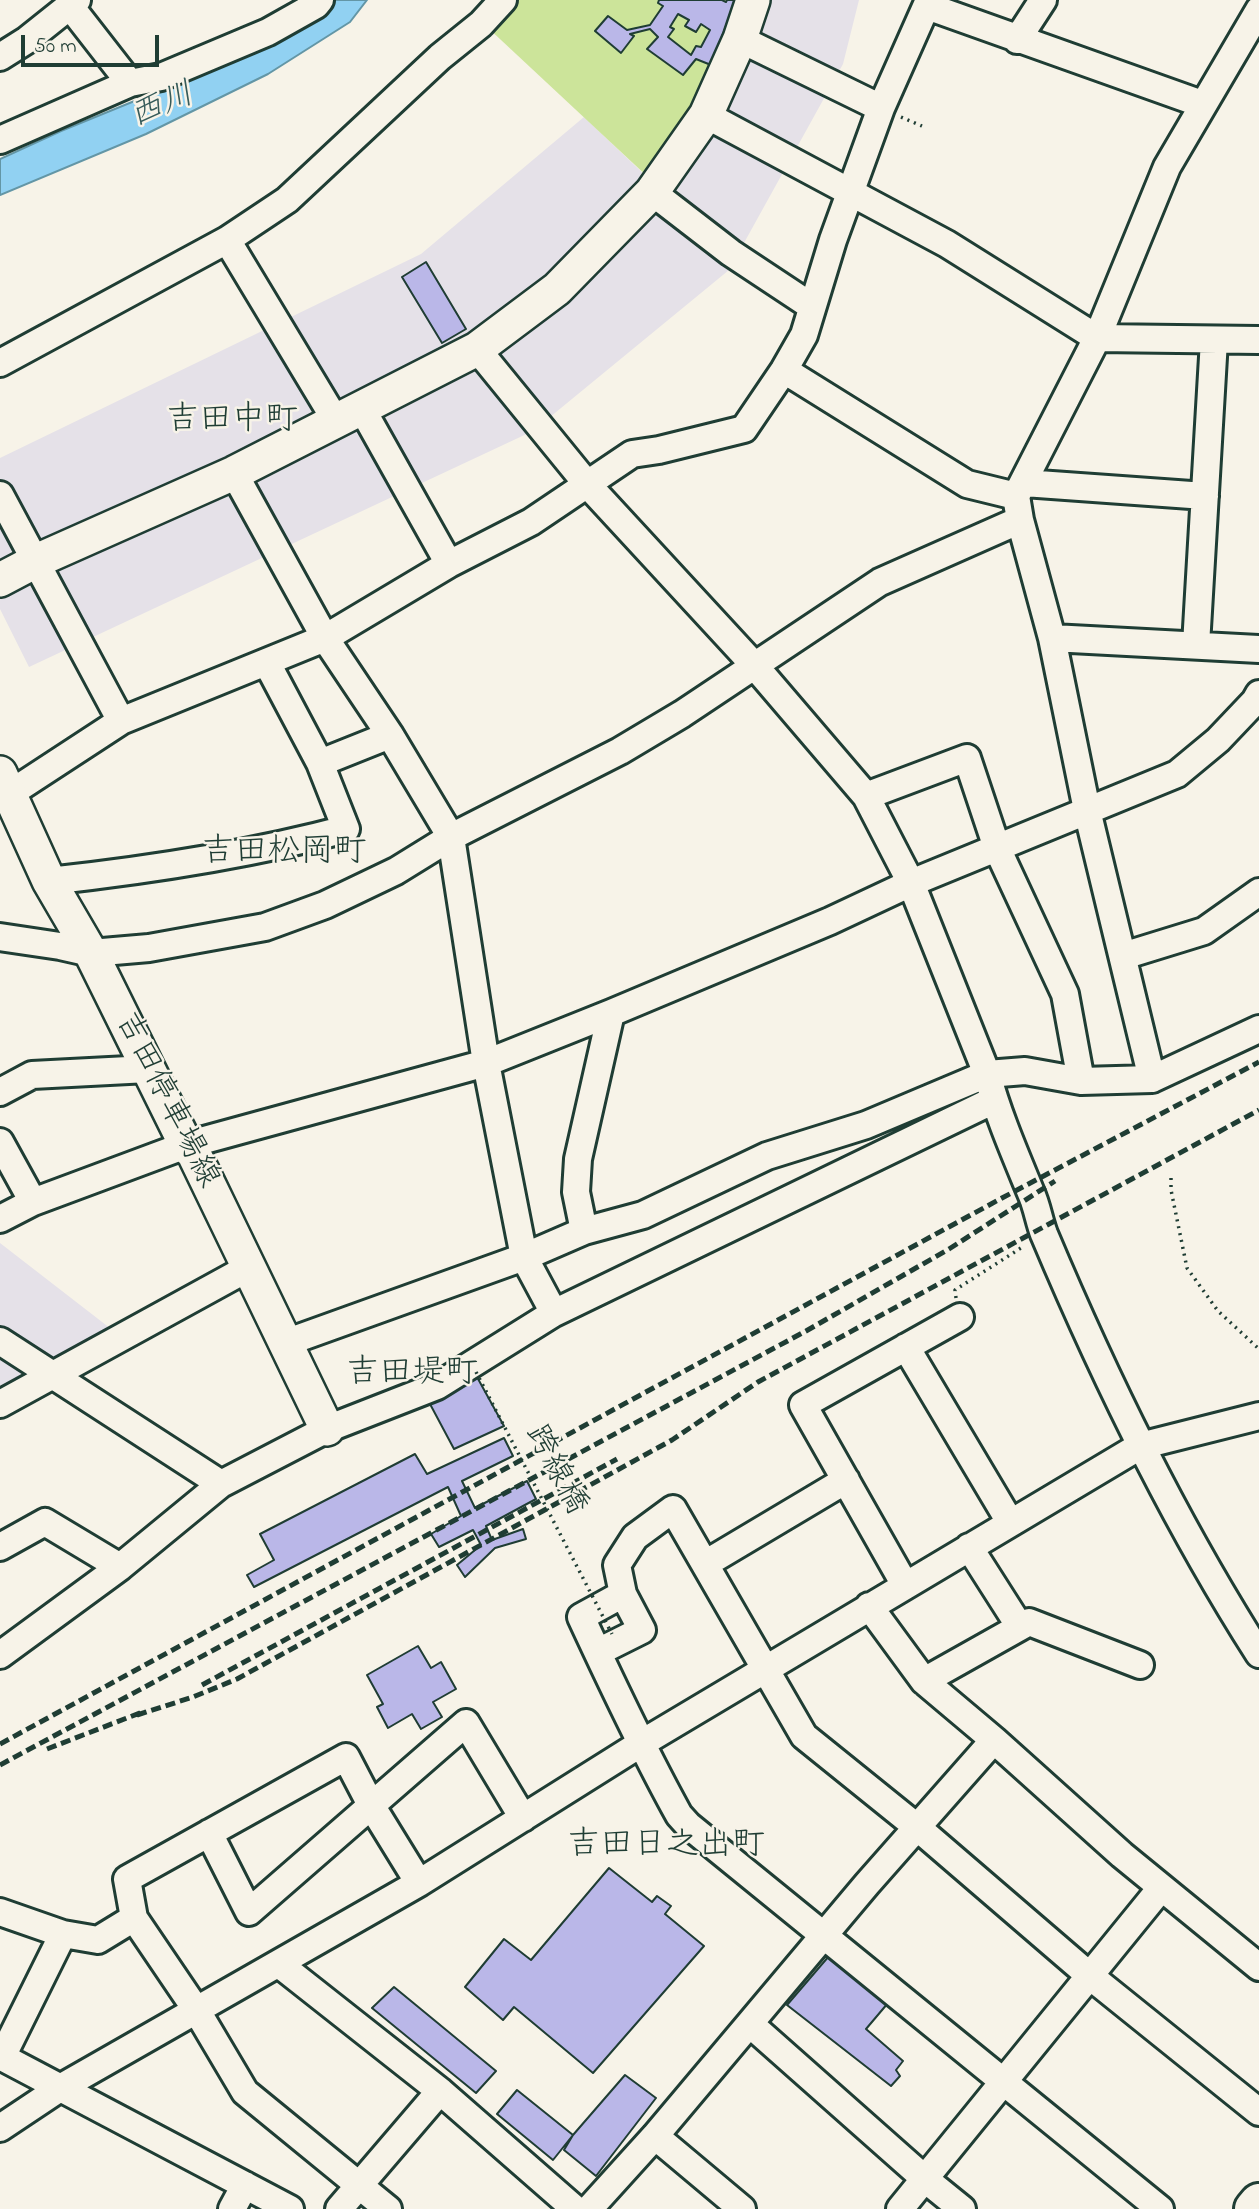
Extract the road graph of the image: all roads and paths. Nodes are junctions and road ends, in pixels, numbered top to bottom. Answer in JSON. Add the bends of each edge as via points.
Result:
{"nodes":[{"id":1,"x":320,"y":0,"type":"edge"},
{"id":2,"x":503,"y":0,"type":"edge"},
{"id":3,"x":753,"y":0,"type":"edge"},
{"id":4,"x":1043,"y":0,"type":"edge"},
{"id":5,"x":73,"y":3,"type":"edge"},
{"id":6,"x":928,"y":3,"type":"edge"},
{"id":7,"x":1259,"y":10,"type":"edge"},
{"id":8,"x":740,"y":39,"type":"junction"},
{"id":9,"x":1017,"y":40,"type":"junction"},
{"id":10,"x":0,"y":57,"type":"edge"},
{"id":11,"x":130,"y":83,"type":"junction"},
{"id":12,"x":1202,"y":104,"type":"junction"},
{"id":13,"x":881,"y":108,"type":"junction"},
{"id":14,"x":706,"y":115,"type":"junction"},
{"id":15,"x":0,"y":140,"type":"edge"},
{"id":16,"x":652,"y":192,"type":"junction"},
{"id":17,"x":850,"y":193,"type":"junction"},
{"id":18,"x":227,"y":240,"type":"junction"},
{"id":19,"x":811,"y":306,"type":"junction"},
{"id":20,"x":1097,"y":338,"type":"junction"},
{"id":21,"x":1214,"y":340,"type":"junction"},
{"id":22,"x":1259,"y":340,"type":"edge"},
{"id":23,"x":477,"y":349,"type":"junction"},
{"id":24,"x":0,"y":363,"type":"edge"},
{"id":25,"x":784,"y":370,"type":"junction"},
{"id":26,"x":348,"y":414,"type":"junction"},
{"id":27,"x":233,"y":473,"type":"junction"},
{"id":28,"x":587,"y":485,"type":"junction"},
{"id":29,"x":0,"y":495,"type":"edge"},
{"id":30,"x":1205,"y":496,"type":"junction"},
{"id":31,"x":1020,"y":500,"type":"junction"},
{"id":32,"x":36,"y":561,"type":"junction"},
{"id":33,"x":449,"y":564,"type":"junction"},
{"id":34,"x":0,"y":580,"type":"edge"},
{"id":35,"x":325,"y":638,"type":"junction"},
{"id":36,"x":1052,"y":638,"type":"junction"},
{"id":37,"x":1196,"y":645,"type":"junction"},
{"id":38,"x":1259,"y":649,"type":"edge"},
{"id":39,"x":267,"y":663,"type":"junction"},
{"id":40,"x":754,"y":665,"type":"junction"},
{"id":41,"x":1259,"y":694,"type":"edge"},
{"id":42,"x":121,"y":721,"type":"junction"},
{"id":43,"x":390,"y":735,"type":"junction"},
{"id":44,"x":320,"y":763,"type":"junction"},
{"id":45,"x":4,"y":789,"type":"edge"},
{"id":46,"x":866,"y":796,"type":"junction"},
{"id":47,"x":1087,"y":810,"type":"junction"},
{"id":48,"x":451,"y":837,"type":"junction"},
{"id":49,"x":997,"y":848,"type":"junction"},
{"id":50,"x":49,"y":881,"type":"junction"},
{"id":51,"x":911,"y":883,"type":"junction"},
{"id":52,"x":1259,"y":892,"type":"edge"},
{"id":53,"x":0,"y":937,"type":"edge"},
{"id":54,"x":91,"y":953,"type":"junction"},
{"id":55,"x":1123,"y":956,"type":"junction"},
{"id":56,"x":611,"y":1013,"type":"junction"},
{"id":57,"x":1259,"y":1029,"type":"edge"},
{"id":58,"x":486,"y":1063,"type":"junction"},
{"id":59,"x":148,"y":1069,"type":"junction"},
{"id":60,"x":987,"y":1074,"type":"junction"},
{"id":61,"x":1152,"y":1079,"type":"junction"},
{"id":62,"x":1081,"y":1081,"type":"junction"},
{"id":63,"x":0,"y":1092,"type":"edge"},
{"id":64,"x":994,"y":1100,"type":"junction"},
{"id":65,"x":0,"y":1142,"type":"edge"},
{"id":66,"x":186,"y":1145,"type":"junction"},
{"id":67,"x":1171,"y":1178,"type":"dead end"},
{"id":68,"x":33,"y":1202,"type":"junction"},
{"id":69,"x":0,"y":1219,"type":"edge"},
{"id":70,"x":584,"y":1231,"type":"junction"},
{"id":71,"x":1044,"y":1234,"type":"junction"},
{"id":72,"x":524,"y":1257,"type":"junction"},
{"id":73,"x":248,"y":1268,"type":"junction"},
{"id":74,"x":554,"y":1313,"type":"junction"},
{"id":75,"x":960,"y":1317,"type":"joint"},
{"id":76,"x":0,"y":1341,"type":"edge"},
{"id":77,"x":285,"y":1343,"type":"junction"},
{"id":78,"x":906,"y":1347,"type":"junction"},
{"id":79,"x":1259,"y":1349,"type":"edge"},
{"id":80,"x":475,"y":1372,"type":"dead end"},
{"id":81,"x":53,"y":1376,"type":"junction"},
{"id":82,"x":0,"y":1404,"type":"edge"},
{"id":83,"x":1259,"y":1416,"type":"edge"},
{"id":84,"x":327,"y":1429,"type":"junction"},
{"id":85,"x":1140,"y":1446,"type":"junction"},
{"id":86,"x":846,"y":1480,"type":"junction"},
{"id":87,"x":221,"y":1484,"type":"junction"},
{"id":88,"x":1010,"y":1522,"type":"junction"},
{"id":89,"x":0,"y":1547,"type":"edge"},
{"id":90,"x":969,"y":1547,"type":"junction"},
{"id":91,"x":705,"y":1564,"type":"junction"},
{"id":92,"x":120,"y":1567,"type":"junction"},
{"id":93,"x":905,"y":1585,"type":"junction"},
{"id":94,"x":623,"y":1594,"type":"junction"},
{"id":95,"x":869,"y":1606,"type":"junction"},
{"id":96,"x":1020,"y":1627,"type":"junction"},
{"id":97,"x":1255,"y":1639,"type":"edge"},
{"id":98,"x":605,"y":1643,"type":"junction"},
{"id":99,"x":0,"y":1655,"type":"edge"},
{"id":100,"x":1139,"y":1665,"type":"dead end"},
{"id":101,"x":765,"y":1668,"type":"junction"},
{"id":102,"x":924,"y":1681,"type":"junction"},
{"id":103,"x":994,"y":1740,"type":"junction"},
{"id":104,"x":640,"y":1744,"type":"junction"},
{"id":105,"x":371,"y":1805,"type":"junction"},
{"id":106,"x":523,"y":1818,"type":"junction"},
{"id":107,"x":918,"y":1828,"type":"junction"},
{"id":108,"x":209,"y":1833,"type":"junction"},
{"id":109,"x":419,"y":1883,"type":"junction"},
{"id":110,"x":1161,"y":1888,"type":"junction"},
{"id":111,"x":0,"y":1912,"type":"edge"},
{"id":112,"x":134,"y":1918,"type":"junction"},
{"id":113,"x":63,"y":1934,"type":"junction"},
{"id":114,"x":824,"y":1936,"type":"junction"},
{"id":115,"x":279,"y":1964,"type":"junction"},
{"id":116,"x":1259,"y":1967,"type":"edge"},
{"id":117,"x":1090,"y":1976,"type":"junction"},
{"id":118,"x":197,"y":2011,"type":"junction"},
{"id":119,"x":750,"y":2024,"type":"junction"},
{"id":120,"x":1,"y":2056,"type":"edge"},
{"id":121,"x":1005,"y":2082,"type":"junction"},
{"id":122,"x":60,"y":2088,"type":"junction"},
{"id":123,"x":440,"y":2091,"type":"junction"},
{"id":124,"x":1259,"y":2112,"type":"edge"},
{"id":125,"x":0,"y":2128,"type":"edge"},
{"id":126,"x":655,"y":2136,"type":"junction"},
{"id":127,"x":925,"y":2179,"type":"junction"},
{"id":128,"x":245,"y":2185,"type":"junction"},
{"id":129,"x":358,"y":2186,"type":"junction"},
{"id":130,"x":1259,"y":2203,"type":"edge"},
{"id":131,"x":232,"y":2209,"type":"edge"},
{"id":132,"x":290,"y":2209,"type":"edge"},
{"id":133,"x":339,"y":2209,"type":"edge"},
{"id":134,"x":388,"y":2209,"type":"edge"},
{"id":135,"x":575,"y":2209,"type":"edge"},
{"id":136,"x":589,"y":2209,"type":"edge"},
{"id":137,"x":742,"y":2209,"type":"edge"},
{"id":138,"x":900,"y":2209,"type":"edge"},
{"id":139,"x":962,"y":2209,"type":"edge"},
{"id":140,"x":1160,"y":2209,"type":"edge"},
{"id":141,"x":1254,"y":2209,"type":"edge"}],
"edges":[{"from":1,"to":11,"type":"street","via":[[268,32],[162,77]]},
{"from":2,"to":18,"type":"street","via":[[287,200]]},
{"from":3,"to":8,"type":"main road"},
{"from":4,"to":9,"type":"street"},
{"from":5,"to":10,"type":"street"},
{"from":5,"to":11,"type":"street"},
{"from":6,"to":9,"type":"street"},
{"from":6,"to":13,"type":"street"},
{"from":7,"to":12,"type":"street"},
{"from":8,"to":13,"type":"street"},
{"from":8,"to":14,"type":"main road"},
{"from":9,"to":12,"type":"street"},
{"from":11,"to":15,"type":"street"},
{"from":12,"to":20,"type":"street","via":[[1167,167]]},
{"from":13,"to":17,"type":"street"},
{"from":14,"to":16,"type":"main road"},
{"from":14,"to":17,"type":"street"},
{"from":16,"to":19,"type":"street","via":[[731,253]]},
{"from":16,"to":23,"type":"main road","via":[[557,289]]},
{"from":17,"to":19,"type":"street"},
{"from":17,"to":20,"type":"street","via":[[947,244]]},
{"from":18,"to":24,"type":"street"},
{"from":18,"to":26,"type":"street"},
{"from":19,"to":25,"type":"street","via":[[804,335]]},
{"from":20,"to":21,"type":"street"},
{"from":20,"to":31,"type":"street"},
{"from":21,"to":22,"type":"street"},
{"from":21,"to":30,"type":"street"},
{"from":23,"to":26,"type":"main road"},
{"from":23,"to":28,"type":"street"},
{"from":25,"to":28,"type":"street","via":[[744,429],[632,454]]},
{"from":25,"to":31,"type":"street","via":[[967,484]]},
{"from":26,"to":27,"type":"main road"},
{"from":26,"to":33,"type":"street"},
{"from":27,"to":32,"type":"main road"},
{"from":27,"to":35,"type":"street"},
{"from":28,"to":33,"type":"street","via":[[531,522]]},
{"from":28,"to":40,"type":"street"},
{"from":29,"to":32,"type":"street"},
{"from":30,"to":31,"type":"street"},
{"from":30,"to":37,"type":"street"},
{"from":31,"to":36,"type":"street"},
{"from":31,"to":40,"type":"street","via":[[880,582]]},
{"from":32,"to":34,"type":"main road"},
{"from":32,"to":42,"type":"street"},
{"from":33,"to":35,"type":"street"},
{"from":35,"to":39,"type":"street"},
{"from":35,"to":43,"type":"street"},
{"from":36,"to":37,"type":"street"},
{"from":36,"to":47,"type":"street"},
{"from":37,"to":38,"type":"street"},
{"from":39,"to":42,"type":"street"},
{"from":39,"to":44,"type":"street"},
{"from":40,"to":46,"type":"street"},
{"from":40,"to":48,"type":"street","via":[[620,751]]},
{"from":41,"to":47,"type":"street","via":[[1218,740],[1177,774]]},
{"from":42,"to":45,"type":"street"},
{"from":43,"to":44,"type":"street"},
{"from":43,"to":48,"type":"street"},
{"from":44,"to":50,"type":"street","via":[[346,829],[124,873]]},
{"from":45,"to":50,"type":"main road","name":"吉田停車場線"},
{"from":46,"to":49,"type":"street","via":[[967,758]]},
{"from":46,"to":51,"type":"street"},
{"from":47,"to":49,"type":"street"},
{"from":47,"to":55,"type":"street"},
{"from":48,"to":54,"type":"street","via":[[384,877],[265,927],[149,948]]},
{"from":48,"to":58,"type":"street"},
{"from":49,"to":51,"type":"street"},
{"from":49,"to":62,"type":"street","via":[[1065,995]]},
{"from":50,"to":54,"type":"main road","name":"吉田停車場線"},
{"from":51,"to":56,"type":"street"},
{"from":51,"to":60,"type":"street"},
{"from":52,"to":55,"type":"street","via":[[1203,931]]},
{"from":53,"to":54,"type":"street"},
{"from":54,"to":59,"type":"main road","name":"吉田停車場線"},
{"from":55,"to":61,"type":"street"},
{"from":56,"to":58,"type":"street"},
{"from":56,"to":70,"type":"street","via":[[578,1158],[576,1192]]},
{"from":57,"to":61,"type":"street"},
{"from":58,"to":66,"type":"street"},
{"from":58,"to":72,"type":"street"},
{"from":59,"to":63,"type":"street","via":[[32,1075]]},
{"from":59,"to":66,"type":"main road","name":"吉田停車場線"},
{"from":60,"to":62,"type":"street","via":[[1025,1071]]},
{"from":60,"to":64,"type":"street"},
{"from":60,"to":70,"type":"street","via":[[866,1125],[767,1156],[643,1215]]},
{"from":61,"to":62,"type":"street"},
{"from":64,"to":71,"type":"street"},
{"from":64,"to":74,"type":"street"},
{"from":65,"to":68,"type":"street"},
{"from":66,"to":68,"type":"street"},
{"from":66,"to":73,"type":"main road","name":"吉田停車場線"},
{"from":67,"to":79,"type":"path","via":[[1187,1268],[1218,1311]]},
{"from":68,"to":69,"type":"street"},
{"from":70,"to":72,"type":"street"},
{"from":71,"to":75,"type":"path","via":[[955,1290]]},
{"from":71,"to":85,"type":"street"},
{"from":72,"to":74,"type":"street"},
{"from":72,"to":77,"type":"street"},
{"from":73,"to":77,"type":"main road","name":"吉田停車場線"},
{"from":73,"to":81,"type":"street"},
{"from":74,"to":84,"type":"street","via":[[437,1386]]},
{"from":75,"to":78,"type":"street"},
{"from":76,"to":81,"type":"street"},
{"from":77,"to":84,"type":"main road","name":"吉田停車場線"},
{"from":78,"to":86,"type":"street","via":[[803,1405]]},
{"from":78,"to":88,"type":"street"},
{"from":80,"to":98,"type":"path","name":"跨線橋","bridge":true,"via":[[592,1592]]},
{"from":81,"to":82,"type":"street"},
{"from":81,"to":87,"type":"street"},
{"from":83,"to":85,"type":"street"},
{"from":84,"to":87,"type":"street"},
{"from":85,"to":88,"type":"street"},
{"from":85,"to":97,"type":"street","via":[[1214,1583]]},
{"from":86,"to":91,"type":"street"},
{"from":86,"to":93,"type":"street"},
{"from":87,"to":92,"type":"street"},
{"from":88,"to":90,"type":"street"},
{"from":89,"to":92,"type":"street","via":[[46,1522]]},
{"from":90,"to":93,"type":"street"},
{"from":90,"to":96,"type":"street"},
{"from":91,"to":94,"type":"street","via":[[673,1509],[635,1537],[617,1565]]},
{"from":91,"to":101,"type":"street"},
{"from":92,"to":99,"type":"street"},
{"from":93,"to":95,"type":"street"},
{"from":94,"to":98,"type":"street","via":[[642,1630]]},
{"from":94,"to":98,"type":"street","via":[[581,1617]]},
{"from":95,"to":101,"type":"street"},
{"from":95,"to":102,"type":"street"},
{"from":96,"to":100,"type":"street","via":[[1029,1622]]},
{"from":96,"to":102,"type":"street"},
{"from":98,"to":104,"type":"street"},
{"from":101,"to":104,"type":"street"},
{"from":101,"to":107,"type":"street","via":[[804,1736]]},
{"from":102,"to":103,"type":"street"},
{"from":103,"to":107,"type":"street"},
{"from":103,"to":110,"type":"street"},
{"from":104,"to":106,"type":"street"},
{"from":104,"to":114,"type":"street","via":[[688,1825]]},
{"from":105,"to":106,"type":"street","via":[[466,1723]]},
{"from":105,"to":108,"type":"street","via":[[346,1757]]},
{"from":105,"to":108,"type":"street","via":[[249,1912]]},
{"from":105,"to":109,"type":"street"},
{"from":106,"to":109,"type":"street"},
{"from":107,"to":114,"type":"street"},
{"from":107,"to":117,"type":"street"},
{"from":108,"to":112,"type":"street","via":[[127,1879]]},
{"from":109,"to":115,"type":"street"},
{"from":110,"to":116,"type":"street"},
{"from":110,"to":117,"type":"street"},
{"from":111,"to":113,"type":"street"},
{"from":112,"to":113,"type":"street","via":[[98,1940]]},
{"from":112,"to":118,"type":"street"},
{"from":113,"to":120,"type":"street"},
{"from":114,"to":119,"type":"street"},
{"from":114,"to":121,"type":"street"},
{"from":115,"to":118,"type":"street"},
{"from":115,"to":123,"type":"street"},
{"from":117,"to":121,"type":"street"},
{"from":117,"to":124,"type":"street"},
{"from":118,"to":122,"type":"street"},
{"from":118,"to":129,"type":"street","via":[[245,2092]]},
{"from":119,"to":126,"type":"street"},
{"from":119,"to":127,"type":"street"},
{"from":120,"to":122,"type":"street"},
{"from":121,"to":127,"type":"street"},
{"from":121,"to":140,"type":"street"},
{"from":122,"to":125,"type":"street"},
{"from":122,"to":128,"type":"street"},
{"from":123,"to":129,"type":"street"},
{"from":123,"to":135,"type":"street"},
{"from":126,"to":136,"type":"street"},
{"from":126,"to":137,"type":"street"},
{"from":127,"to":138,"type":"street"},
{"from":127,"to":139,"type":"street"},
{"from":128,"to":131,"type":"street"},
{"from":128,"to":132,"type":"street"},
{"from":129,"to":133,"type":"street"},
{"from":129,"to":134,"type":"street"},
{"from":130,"to":141,"type":"highway"}]}
